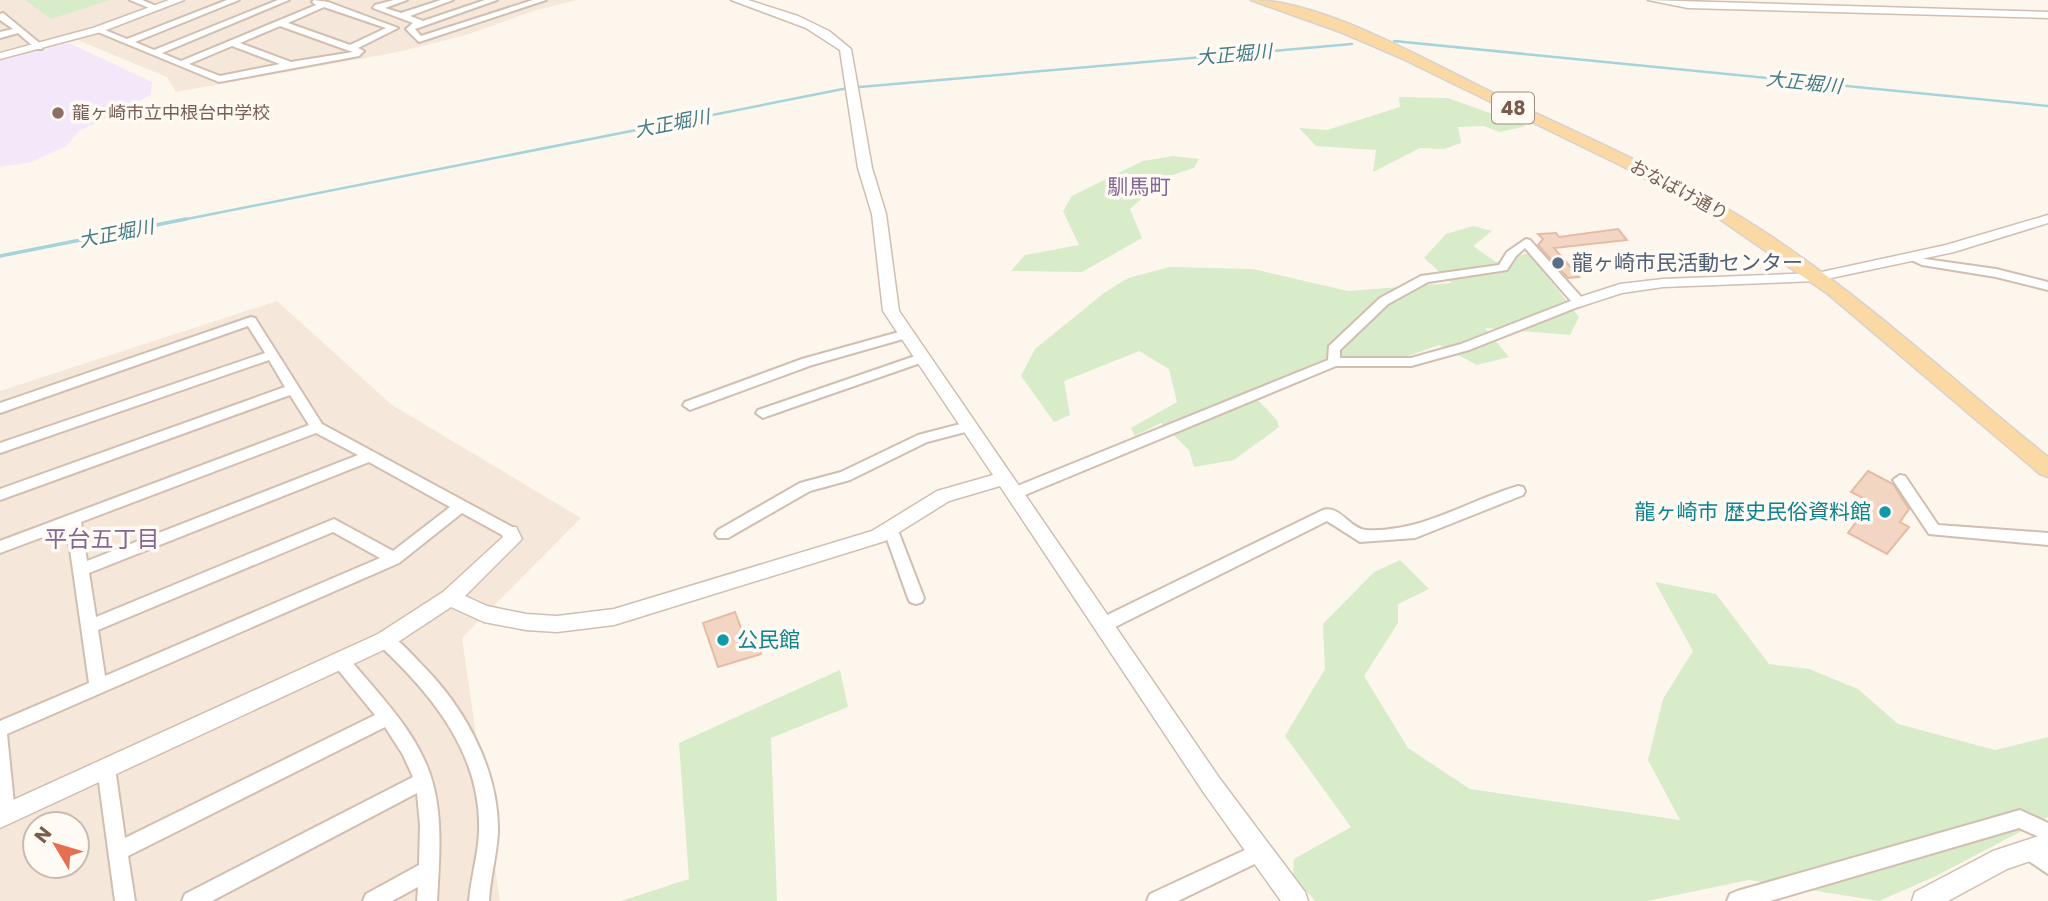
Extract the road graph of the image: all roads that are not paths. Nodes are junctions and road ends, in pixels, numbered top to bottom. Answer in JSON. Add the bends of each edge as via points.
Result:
{"nodes":[{"id":1,"x":134,"y":0,"type":"edge"},
{"id":2,"x":179,"y":0,"type":"edge"},
{"id":3,"x":235,"y":0,"type":"edge"},
{"id":4,"x":285,"y":0,"type":"edge"},
{"id":5,"x":312,"y":0,"type":"edge"},
{"id":6,"x":403,"y":0,"type":"edge"},
{"id":7,"x":449,"y":0,"type":"edge"},
{"id":8,"x":493,"y":0,"type":"edge"},
{"id":9,"x":542,"y":0,"type":"edge"},
{"id":10,"x":736,"y":0,"type":"edge"},
{"id":11,"x":1257,"y":0,"type":"edge"},
{"id":12,"x":1653,"y":0,"type":"edge"},
{"id":13,"x":325,"y":4,"type":"junction"},
{"id":14,"x":378,"y":4,"type":"edge"},
{"id":15,"x":157,"y":8,"type":"junction"},
{"id":16,"x":357,"y":15,"type":"junction"},
{"id":17,"x":2048,"y":15,"type":"edge"},
{"id":18,"x":402,"y":16,"type":"junction"},
{"id":19,"x":0,"y":17,"type":"edge"},
{"id":20,"x":281,"y":23,"type":"junction"},
{"id":21,"x":413,"y":27,"type":"junction"},
{"id":22,"x":393,"y":29,"type":"junction"},
{"id":23,"x":19,"y":30,"type":"junction"},
{"id":24,"x":97,"y":30,"type":"junction"},
{"id":25,"x":0,"y":34,"type":"edge"},
{"id":26,"x":127,"y":42,"type":"junction"},
{"id":27,"x":232,"y":43,"type":"junction"},
{"id":28,"x":39,"y":47,"type":"junction"},
{"id":29,"x":350,"y":48,"type":"junction"},
{"id":30,"x":153,"y":53,"type":"junction"},
{"id":31,"x":0,"y":56,"type":"edge"},
{"id":32,"x":181,"y":64,"type":"junction"},
{"id":33,"x":290,"y":64,"type":"junction"},
{"id":34,"x":2048,"y":219,"type":"edge"},
{"id":35,"x":1911,"y":257,"type":"junction"},
{"id":36,"x":1816,"y":277,"type":"junction"},
{"id":37,"x":2048,"y":286,"type":"edge"},
{"id":38,"x":1579,"y":302,"type":"junction"},
{"id":39,"x":906,"y":334,"type":"junction"},
{"id":40,"x":272,"y":355,"type":"junction"},
{"id":41,"x":921,"y":358,"type":"junction"},
{"id":42,"x":1334,"y":362,"type":"junction"},
{"id":43,"x":293,"y":389,"type":"junction"},
{"id":44,"x":690,"y":405,"type":"dead end"},
{"id":45,"x":0,"y":408,"type":"edge"},
{"id":46,"x":763,"y":413,"type":"dead end"},
{"id":47,"x":317,"y":427,"type":"junction"},
{"id":48,"x":968,"y":427,"type":"junction"},
{"id":49,"x":0,"y":448,"type":"edge"},
{"id":50,"x":370,"y":456,"type":"junction"},
{"id":51,"x":2048,"y":469,"type":"edge"},
{"id":52,"x":1900,"y":480,"type":"dead end"},
{"id":53,"x":1009,"y":486,"type":"junction"},
{"id":54,"x":1518,"y":491,"type":"dead end"},
{"id":55,"x":0,"y":495,"type":"edge"},
{"id":56,"x":461,"y":506,"type":"junction"},
{"id":57,"x":72,"y":519,"type":"junction"},
{"id":58,"x":890,"y":528,"type":"junction"},
{"id":59,"x":509,"y":532,"type":"joint"},
{"id":60,"x":723,"y":534,"type":"dead end"},
{"id":61,"x":2048,"y":539,"type":"edge"},
{"id":62,"x":0,"y":547,"type":"edge"},
{"id":63,"x":394,"y":559,"type":"junction"},
{"id":64,"x":80,"y":570,"type":"junction"},
{"id":65,"x":450,"y":597,"type":"junction"},
{"id":66,"x":916,"y":598,"type":"dead end"},
{"id":67,"x":1105,"y":624,"type":"junction"},
{"id":68,"x":89,"y":626,"type":"junction"},
{"id":69,"x":386,"y":640,"type":"junction"},
{"id":70,"x":341,"y":661,"type":"junction"},
{"id":71,"x":98,"y":687,"type":"junction"},
{"id":72,"x":387,"y":718,"type":"junction"},
{"id":73,"x":0,"y":729,"type":"edge"},
{"id":74,"x":0,"y":738,"type":"edge"},
{"id":75,"x":106,"y":768,"type":"junction"},
{"id":76,"x":423,"y":781,"type":"junction"},
{"id":77,"x":3,"y":815,"type":"edge"},
{"id":78,"x":2048,"y":832,"type":"edge"},
{"id":79,"x":118,"y":851,"type":"junction"},
{"id":80,"x":1260,"y":852,"type":"junction"},
{"id":81,"x":2042,"y":853,"type":"edge"},
{"id":82,"x":429,"y":870,"type":"junction"},
{"id":83,"x":125,"y":901,"type":"edge"},
{"id":84,"x":192,"y":901,"type":"edge"},
{"id":85,"x":373,"y":901,"type":"edge"},
{"id":86,"x":427,"y":901,"type":"edge"},
{"id":87,"x":479,"y":901,"type":"edge"},
{"id":88,"x":1157,"y":901,"type":"edge"},
{"id":89,"x":1296,"y":901,"type":"edge"},
{"id":90,"x":1737,"y":901,"type":"edge"},
{"id":91,"x":1924,"y":901,"type":"edge"}],
"edges":[{"from":1,"to":15,"type":"street"},
{"from":2,"to":15,"type":"street"},
{"from":3,"to":26,"type":"street"},
{"from":4,"to":30,"type":"street"},
{"from":5,"to":13,"type":"street"},
{"from":6,"to":14,"type":"street"},
{"from":7,"to":18,"type":"street"},
{"from":8,"to":21,"type":"street"},
{"from":9,"to":21,"type":"street","via":[[419,39]]},
{"from":10,"to":39,"type":"street","via":[[772,10],[841,44],[879,214],[891,311]]},
{"from":11,"to":36,"type":"main road","name":"おなばけ通り","number":"48","via":[[1344,27],[1646,172],[1737,222]]},
{"from":12,"to":17,"type":"street","via":[[1688,5]]},
{"from":13,"to":16,"type":"street"},
{"from":13,"to":20,"type":"street"},
{"from":14,"to":16,"type":"street"},
{"from":14,"to":18,"type":"street"},
{"from":15,"to":24,"type":"street"},
{"from":16,"to":22,"type":"street"},
{"from":18,"to":21,"type":"street","via":[[419,22]]},
{"from":19,"to":23,"type":"street"},
{"from":20,"to":27,"type":"street"},
{"from":20,"to":29,"type":"street"},
{"from":21,"to":22,"type":"street"},
{"from":22,"to":29,"type":"street"},
{"from":23,"to":25,"type":"street"},
{"from":23,"to":28,"type":"street"},
{"from":24,"to":26,"type":"street"},
{"from":24,"to":28,"type":"street"},
{"from":26,"to":30,"type":"street"},
{"from":27,"to":32,"type":"street"},
{"from":27,"to":33,"type":"street"},
{"from":28,"to":31,"type":"street"},
{"from":29,"to":33,"type":"street","via":[[359,51]]},
{"from":30,"to":32,"type":"street"},
{"from":32,"to":33,"type":"street","via":[[219,79]]},
{"from":34,"to":35,"type":"street"},
{"from":35,"to":36,"type":"street"},
{"from":35,"to":37,"type":"street"},
{"from":36,"to":38,"type":"street","via":[[1662,283],[1620,289]]},
{"from":36,"to":51,"type":"main road","name":"おなばけ通り","number":"48"},
{"from":38,"to":42,"type":"street","via":[[1465,347],[1411,362]]},
{"from":38,"to":42,"type":"street","via":[[1526,242],[1503,268],[1431,277],[1384,301],[1334,349]]},
{"from":39,"to":41,"type":"street"},
{"from":39,"to":44,"type":"street","via":[[807,362]]},
{"from":40,"to":43,"type":"street"},
{"from":40,"to":45,"type":"street","via":[[251,321]]},
{"from":40,"to":49,"type":"street"},
{"from":41,"to":46,"type":"street"},
{"from":41,"to":48,"type":"street"},
{"from":42,"to":53,"type":"street"},
{"from":43,"to":47,"type":"street"},
{"from":43,"to":55,"type":"street"},
{"from":47,"to":50,"type":"street"},
{"from":47,"to":57,"type":"street"},
{"from":48,"to":53,"type":"street"},
{"from":48,"to":60,"type":"street","via":[[923,438],[845,475],[805,487]]},
{"from":50,"to":56,"type":"street"},
{"from":50,"to":64,"type":"street"},
{"from":52,"to":61,"type":"street","via":[[1934,530]]},
{"from":53,"to":58,"type":"street","via":[[943,496]]},
{"from":53,"to":67,"type":"street"},
{"from":54,"to":67,"type":"street","via":[[1415,532],[1360,536],[1328,514]]},
{"from":56,"to":59,"type":"street"},
{"from":56,"to":63,"type":"street"},
{"from":57,"to":62,"type":"street"},
{"from":57,"to":64,"type":"street"},
{"from":58,"to":65,"type":"street","via":[[878,536],[589,622],[502,619]]},
{"from":58,"to":66,"type":"street"},
{"from":59,"to":65,"type":"street","via":[[513,539]]},
{"from":63,"to":68,"type":"street","via":[[334,525]]},
{"from":63,"to":71,"type":"street"},
{"from":64,"to":68,"type":"street"},
{"from":65,"to":69,"type":"street"},
{"from":67,"to":80,"type":"street"},
{"from":68,"to":71,"type":"street"},
{"from":69,"to":70,"type":"street"},
{"from":69,"to":87,"type":"street","via":[[435,687],[469,742],[479,768],[488,823]]},
{"from":70,"to":72,"type":"street"},
{"from":70,"to":75,"type":"street"},
{"from":71,"to":73,"type":"street"},
{"from":72,"to":76,"type":"street"},
{"from":72,"to":79,"type":"street"},
{"from":74,"to":77,"type":"street"},
{"from":75,"to":77,"type":"street"},
{"from":75,"to":79,"type":"street"},
{"from":76,"to":82,"type":"street"},
{"from":76,"to":84,"type":"street"},
{"from":78,"to":90,"type":"street","via":[[2021,819]]},
{"from":79,"to":83,"type":"street"},
{"from":80,"to":88,"type":"street"},
{"from":80,"to":89,"type":"street"},
{"from":81,"to":91,"type":"street","via":[[2001,859]]},
{"from":82,"to":85,"type":"street"},
{"from":82,"to":86,"type":"street"}]}
